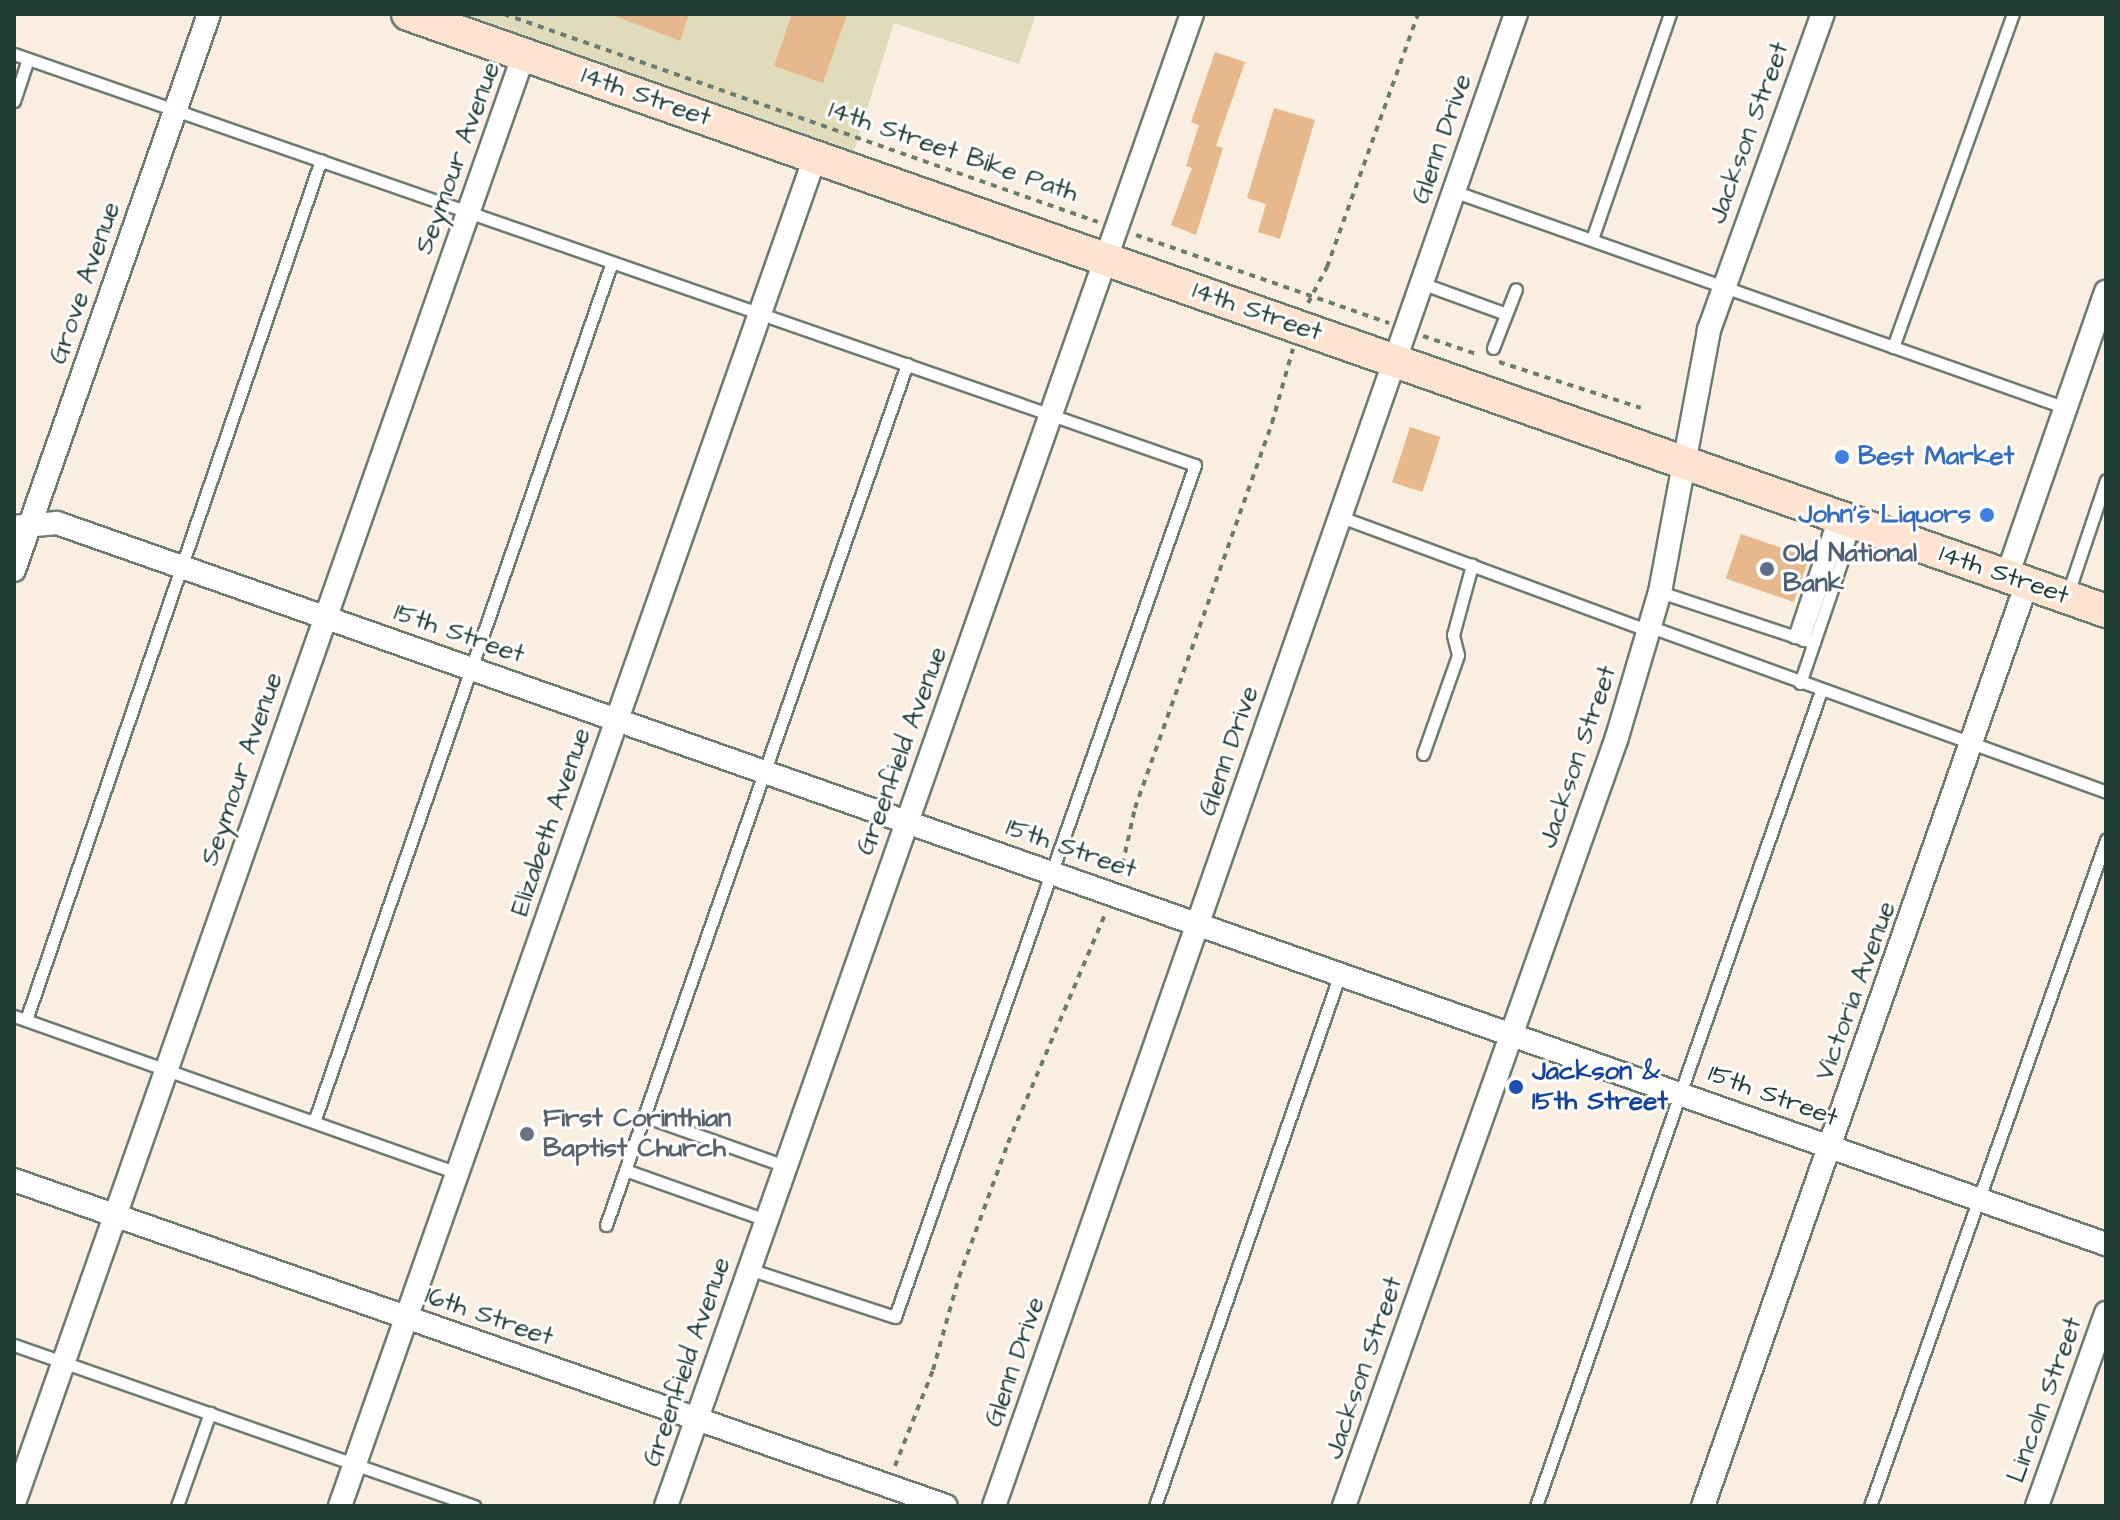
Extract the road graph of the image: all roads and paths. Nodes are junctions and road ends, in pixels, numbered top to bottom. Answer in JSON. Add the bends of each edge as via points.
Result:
{"nodes":[{"id":1,"x":209,"y":14,"type":"edge"},
{"id":2,"x":408,"y":14,"type":"edge"},
{"id":3,"x":504,"y":14,"type":"edge"},
{"id":4,"x":1192,"y":14,"type":"edge"},
{"id":5,"x":1418,"y":14,"type":"edge"},
{"id":6,"x":1516,"y":14,"type":"edge"},
{"id":7,"x":1670,"y":14,"type":"edge"},
{"id":8,"x":1823,"y":14,"type":"edge"},
{"id":9,"x":2013,"y":14,"type":"edge"},
{"id":10,"x":14,"y":54,"type":"edge"},
{"id":11,"x":524,"y":54,"type":"junction"},
{"id":12,"x":28,"y":59,"type":"junction"},
{"id":13,"x":14,"y":101,"type":"edge"},
{"id":14,"x":175,"y":110,"type":"junction"},
{"id":15,"x":815,"y":157,"type":"junction"},
{"id":16,"x":321,"y":160,"type":"junction"},
{"id":17,"x":1453,"y":191,"type":"junction"},
{"id":18,"x":468,"y":212,"type":"junction"},
{"id":19,"x":1117,"y":228,"type":"junction"},
{"id":20,"x":1592,"y":239,"type":"junction"},
{"id":21,"x":1106,"y":259,"type":"junction"},
{"id":22,"x":612,"y":262,"type":"junction"},
{"id":23,"x":1421,"y":283,"type":"junction"},
{"id":24,"x":1723,"y":285,"type":"junction"},
{"id":25,"x":1516,"y":289,"type":"dead end"},
{"id":26,"x":2106,"y":292,"type":"edge"},
{"id":27,"x":1312,"y":296,"type":"junction"},
{"id":28,"x":1308,"y":304,"type":"dead end"},
{"id":29,"x":760,"y":313,"type":"junction"},
{"id":30,"x":1506,"y":314,"type":"junction"},
{"id":31,"x":1390,"y":324,"type":"dead end"},
{"id":32,"x":1420,"y":334,"type":"dead end"},
{"id":33,"x":1293,"y":347,"type":"dead end"},
{"id":34,"x":1893,"y":347,"type":"junction"},
{"id":35,"x":1493,"y":348,"type":"dead end"},
{"id":36,"x":1394,"y":360,"type":"junction"},
{"id":37,"x":907,"y":364,"type":"junction"},
{"id":38,"x":1641,"y":408,"type":"dead end"},
{"id":39,"x":2066,"y":408,"type":"junction"},
{"id":40,"x":1051,"y":414,"type":"junction"},
{"id":41,"x":1682,"y":461,"type":"junction"},
{"id":42,"x":2106,"y":480,"type":"edge"},
{"id":43,"x":1341,"y":517,"type":"junction"},
{"id":44,"x":1844,"y":519,"type":"junction"},
{"id":45,"x":21,"y":528,"type":"edge"},
{"id":46,"x":1472,"y":565,"type":"junction"},
{"id":47,"x":180,"y":566,"type":"junction"},
{"id":48,"x":14,"y":570,"type":"edge"},
{"id":49,"x":2017,"y":579,"type":"junction"},
{"id":50,"x":1660,"y":592,"type":"junction"},
{"id":51,"x":2066,"y":597,"type":"junction"},
{"id":52,"x":2106,"y":611,"type":"edge"},
{"id":53,"x":325,"y":617,"type":"junction"},
{"id":54,"x":1650,"y":629,"type":"junction"},
{"id":55,"x":1804,"y":640,"type":"junction"},
{"id":56,"x":472,"y":668,"type":"junction"},
{"id":57,"x":1800,"y":683,"type":"junction"},
{"id":58,"x":1821,"y":691,"type":"junction"},
{"id":59,"x":616,"y":719,"type":"junction"},
{"id":60,"x":1974,"y":744,"type":"junction"},
{"id":61,"x":1423,"y":754,"type":"dead end"},
{"id":62,"x":765,"y":771,"type":"junction"},
{"id":63,"x":2106,"y":792,"type":"edge"},
{"id":64,"x":907,"y":821,"type":"junction"},
{"id":65,"x":2106,"y":840,"type":"edge"},
{"id":66,"x":1052,"y":872,"type":"junction"},
{"id":67,"x":1120,"y":876,"type":"dead end"},
{"id":68,"x":1105,"y":915,"type":"dead end"},
{"id":69,"x":1198,"y":924,"type":"junction"},
{"id":70,"x":1340,"y":973,"type":"junction"},
{"id":71,"x":14,"y":1016,"type":"edge"},
{"id":72,"x":26,"y":1020,"type":"junction"},
{"id":73,"x":1512,"y":1033,"type":"junction"},
{"id":74,"x":166,"y":1070,"type":"junction"},
{"id":75,"x":1681,"y":1093,"type":"junction"},
{"id":76,"x":644,"y":1116,"type":"junction"},
{"id":77,"x":314,"y":1122,"type":"junction"},
{"id":78,"x":1831,"y":1147,"type":"junction"},
{"id":79,"x":785,"y":1166,"type":"junction"},
{"id":80,"x":625,"y":1170,"type":"junction"},
{"id":81,"x":457,"y":1173,"type":"junction"},
{"id":82,"x":14,"y":1180,"type":"edge"},
{"id":83,"x":1978,"y":1199,"type":"junction"},
{"id":84,"x":115,"y":1215,"type":"junction"},
{"id":85,"x":766,"y":1220,"type":"junction"},
{"id":86,"x":606,"y":1225,"type":"dead end"},
{"id":87,"x":2106,"y":1244,"type":"edge"},
{"id":88,"x":749,"y":1269,"type":"junction"},
{"id":89,"x":2106,"y":1313,"type":"edge"},
{"id":90,"x":406,"y":1317,"type":"junction"},
{"id":91,"x":14,"y":1345,"type":"edge"},
{"id":92,"x":63,"y":1362,"type":"junction"},
{"id":93,"x":210,"y":1413,"type":"junction"},
{"id":94,"x":696,"y":1419,"type":"junction"},
{"id":95,"x":355,"y":1464,"type":"junction"},
{"id":96,"x":895,"y":1464,"type":"dead end"},
{"id":97,"x":14,"y":1503,"type":"edge"},
{"id":98,"x":177,"y":1506,"type":"edge"},
{"id":99,"x":340,"y":1506,"type":"edge"},
{"id":100,"x":475,"y":1506,"type":"edge"},
{"id":101,"x":666,"y":1506,"type":"edge"},
{"id":102,"x":946,"y":1506,"type":"edge"},
{"id":103,"x":994,"y":1506,"type":"edge"},
{"id":104,"x":1155,"y":1506,"type":"edge"},
{"id":105,"x":1344,"y":1506,"type":"edge"},
{"id":106,"x":1536,"y":1506,"type":"edge"},
{"id":107,"x":1703,"y":1506,"type":"edge"},
{"id":108,"x":1870,"y":1506,"type":"edge"},
{"id":109,"x":2037,"y":1506,"type":"edge"}],
"edges":[{"from":1,"to":14,"type":"street","name":"Grove Avenue"},
{"from":2,"to":11,"type":"street","name":"14th Street"},
{"from":3,"to":19,"type":"path","name":"14th Street Bike Path"},
{"from":4,"to":19,"type":"street","name":"Greenfield Avenue"},
{"from":5,"to":27,"type":"path"},
{"from":6,"to":17,"type":"street","name":"Glenn Drive"},
{"from":7,"to":20,"type":"lane"},
{"from":8,"to":24,"type":"street","name":"Jackson Street"},
{"from":9,"to":34,"type":"lane"},
{"from":10,"to":12,"type":"lane"},
{"from":11,"to":15,"type":"street","name":"14th Street"},
{"from":11,"to":18,"type":"street","name":"Seymour Avenue"},
{"from":12,"to":13,"type":"lane"},
{"from":12,"to":14,"type":"lane"},
{"from":14,"to":16,"type":"lane"},
{"from":14,"to":45,"type":"street","name":"Grove Avenue"},
{"from":15,"to":21,"type":"street","name":"14th Street"},
{"from":15,"to":29,"type":"street","name":"Elizabeth Avenue"},
{"from":16,"to":18,"type":"lane"},
{"from":16,"to":47,"type":"lane"},
{"from":17,"to":20,"type":"lane"},
{"from":17,"to":23,"type":"street","name":"Glenn Drive"},
{"from":18,"to":22,"type":"lane"},
{"from":18,"to":53,"type":"street","name":"Seymour Avenue"},
{"from":19,"to":21,"type":"street","name":"Greenfield Avenue"},
{"from":19,"to":27,"type":"path","name":"14th Street Bike Path"},
{"from":20,"to":24,"type":"lane"},
{"from":21,"to":36,"type":"street","name":"14th Street"},
{"from":21,"to":40,"type":"street","name":"Greenfield Avenue"},
{"from":22,"to":29,"type":"lane"},
{"from":22,"to":56,"type":"lane"},
{"from":23,"to":30,"type":"lane"},
{"from":23,"to":36,"type":"street","name":"Glenn Drive"},
{"from":24,"to":34,"type":"lane"},
{"from":24,"to":41,"type":"street","name":"Jackson Street","via":[[1699,367]]},
{"from":25,"to":30,"type":"lane"},
{"from":26,"to":39,"type":"street","name":"Victoria Avenue"},
{"from":27,"to":28,"type":"path"},
{"from":27,"to":31,"type":"path","name":"14th Street Bike Path"},
{"from":29,"to":37,"type":"lane"},
{"from":29,"to":59,"type":"street","name":"Elizabeth Avenue"},
{"from":30,"to":35,"type":"lane"},
{"from":32,"to":38,"type":"path"},
{"from":33,"to":67,"type":"path","via":[[1272,423],[1135,808]]},
{"from":34,"to":39,"type":"lane"},
{"from":36,"to":41,"type":"street","name":"14th Street"},
{"from":36,"to":43,"type":"street","name":"Glenn Drive"},
{"from":37,"to":40,"type":"lane"},
{"from":37,"to":62,"type":"lane"},
{"from":39,"to":49,"type":"street","name":"Victoria Avenue"},
{"from":40,"to":64,"type":"street","name":"Greenfield Avenue"},
{"from":40,"to":66,"type":"lane","via":[[1195,465]]},
{"from":41,"to":44,"type":"street","name":"14th Street"},
{"from":41,"to":50,"type":"street","name":"Jackson Street"},
{"from":42,"to":51,"type":"lane"},
{"from":43,"to":46,"type":"lane"},
{"from":43,"to":69,"type":"street","name":"Glenn Drive"},
{"from":44,"to":49,"type":"street","name":"14th Street"},
{"from":44,"to":55,"type":"lane"},
{"from":44,"to":55,"type":"lane"},
{"from":45,"to":47,"type":"street","name":"15th Street","via":[[57,523]]},
{"from":45,"to":48,"type":"street","name":"Grove Avenue"},
{"from":46,"to":54,"type":"lane"},
{"from":46,"to":61,"type":"lane","via":[[1453,635],[1458,655]]},
{"from":47,"to":53,"type":"street","name":"15th Street"},
{"from":47,"to":72,"type":"lane"},
{"from":49,"to":51,"type":"street","name":"14th Street"},
{"from":49,"to":60,"type":"street","name":"Victoria Avenue"},
{"from":50,"to":54,"type":"street","name":"Jackson Street"},
{"from":50,"to":55,"type":"lane"},
{"from":51,"to":52,"type":"street","name":"14th Street"},
{"from":53,"to":56,"type":"street","name":"15th Street"},
{"from":53,"to":74,"type":"street","name":"Seymour Avenue"},
{"from":54,"to":57,"type":"lane"},
{"from":54,"to":73,"type":"street","name":"Jackson Street"},
{"from":55,"to":57,"type":"lane"},
{"from":56,"to":59,"type":"street","name":"15th Street"},
{"from":56,"to":77,"type":"lane"},
{"from":57,"to":58,"type":"lane"},
{"from":58,"to":60,"type":"lane"},
{"from":58,"to":75,"type":"lane"},
{"from":59,"to":62,"type":"street","name":"15th Street"},
{"from":59,"to":81,"type":"street","name":"Elizabeth Avenue"},
{"from":60,"to":63,"type":"lane"},
{"from":60,"to":78,"type":"street","name":"Victoria Avenue"},
{"from":62,"to":64,"type":"street","name":"15th Street"},
{"from":62,"to":76,"type":"lane"},
{"from":64,"to":66,"type":"street","name":"15th Street"},
{"from":64,"to":79,"type":"street","name":"Greenfield Avenue"},
{"from":65,"to":83,"type":"lane"},
{"from":66,"to":69,"type":"street","name":"15th Street"},
{"from":66,"to":88,"type":"lane","via":[[895,1317]]},
{"from":68,"to":96,"type":"path","via":[[1008,1143],[959,1277],[933,1370]]},
{"from":69,"to":70,"type":"street","name":"15th Street"},
{"from":69,"to":103,"type":"street","name":"Glenn Drive"},
{"from":70,"to":73,"type":"street","name":"15th Street"},
{"from":70,"to":104,"type":"lane"},
{"from":71,"to":72,"type":"lane"},
{"from":72,"to":74,"type":"lane"},
{"from":73,"to":75,"type":"street","name":"15th Street"},
{"from":73,"to":105,"type":"street","name":"Jackson Street"},
{"from":74,"to":77,"type":"lane"},
{"from":74,"to":84,"type":"street","name":"Seymour Avenue"},
{"from":75,"to":78,"type":"street","name":"15th Street"},
{"from":75,"to":106,"type":"lane"},
{"from":76,"to":79,"type":"lane"},
{"from":76,"to":80,"type":"lane"},
{"from":77,"to":81,"type":"lane"},
{"from":78,"to":83,"type":"street","name":"15th Street"},
{"from":78,"to":107,"type":"street","name":"Victoria Avenue"},
{"from":79,"to":85,"type":"street","name":"Greenfield Avenue"},
{"from":80,"to":85,"type":"lane"},
{"from":80,"to":86,"type":"lane"},
{"from":81,"to":90,"type":"street","name":"Elizabeth Avenue"},
{"from":82,"to":84,"type":"street","name":"16th Street"},
{"from":83,"to":87,"type":"street","name":"15th Street"},
{"from":83,"to":108,"type":"lane"},
{"from":84,"to":90,"type":"street","name":"16th Street"},
{"from":84,"to":92,"type":"street","name":"Seymour Avenue"},
{"from":85,"to":88,"type":"street","name":"Greenfield Avenue"},
{"from":88,"to":94,"type":"street","name":"Greenfield Avenue"},
{"from":89,"to":109,"type":"street","name":"Lincoln Street"},
{"from":90,"to":94,"type":"street","name":"16th Street"},
{"from":90,"to":95,"type":"street","name":"Elizabeth Avenue"},
{"from":91,"to":92,"type":"lane"},
{"from":92,"to":93,"type":"lane"},
{"from":92,"to":97,"type":"street","name":"Seymour Avenue"},
{"from":93,"to":95,"type":"lane"},
{"from":93,"to":98,"type":"lane"},
{"from":94,"to":101,"type":"street","name":"Greenfield Avenue"},
{"from":94,"to":102,"type":"street","name":"16th Street"},
{"from":95,"to":99,"type":"street","name":"Elizabeth Avenue"},
{"from":95,"to":100,"type":"lane"}]}
